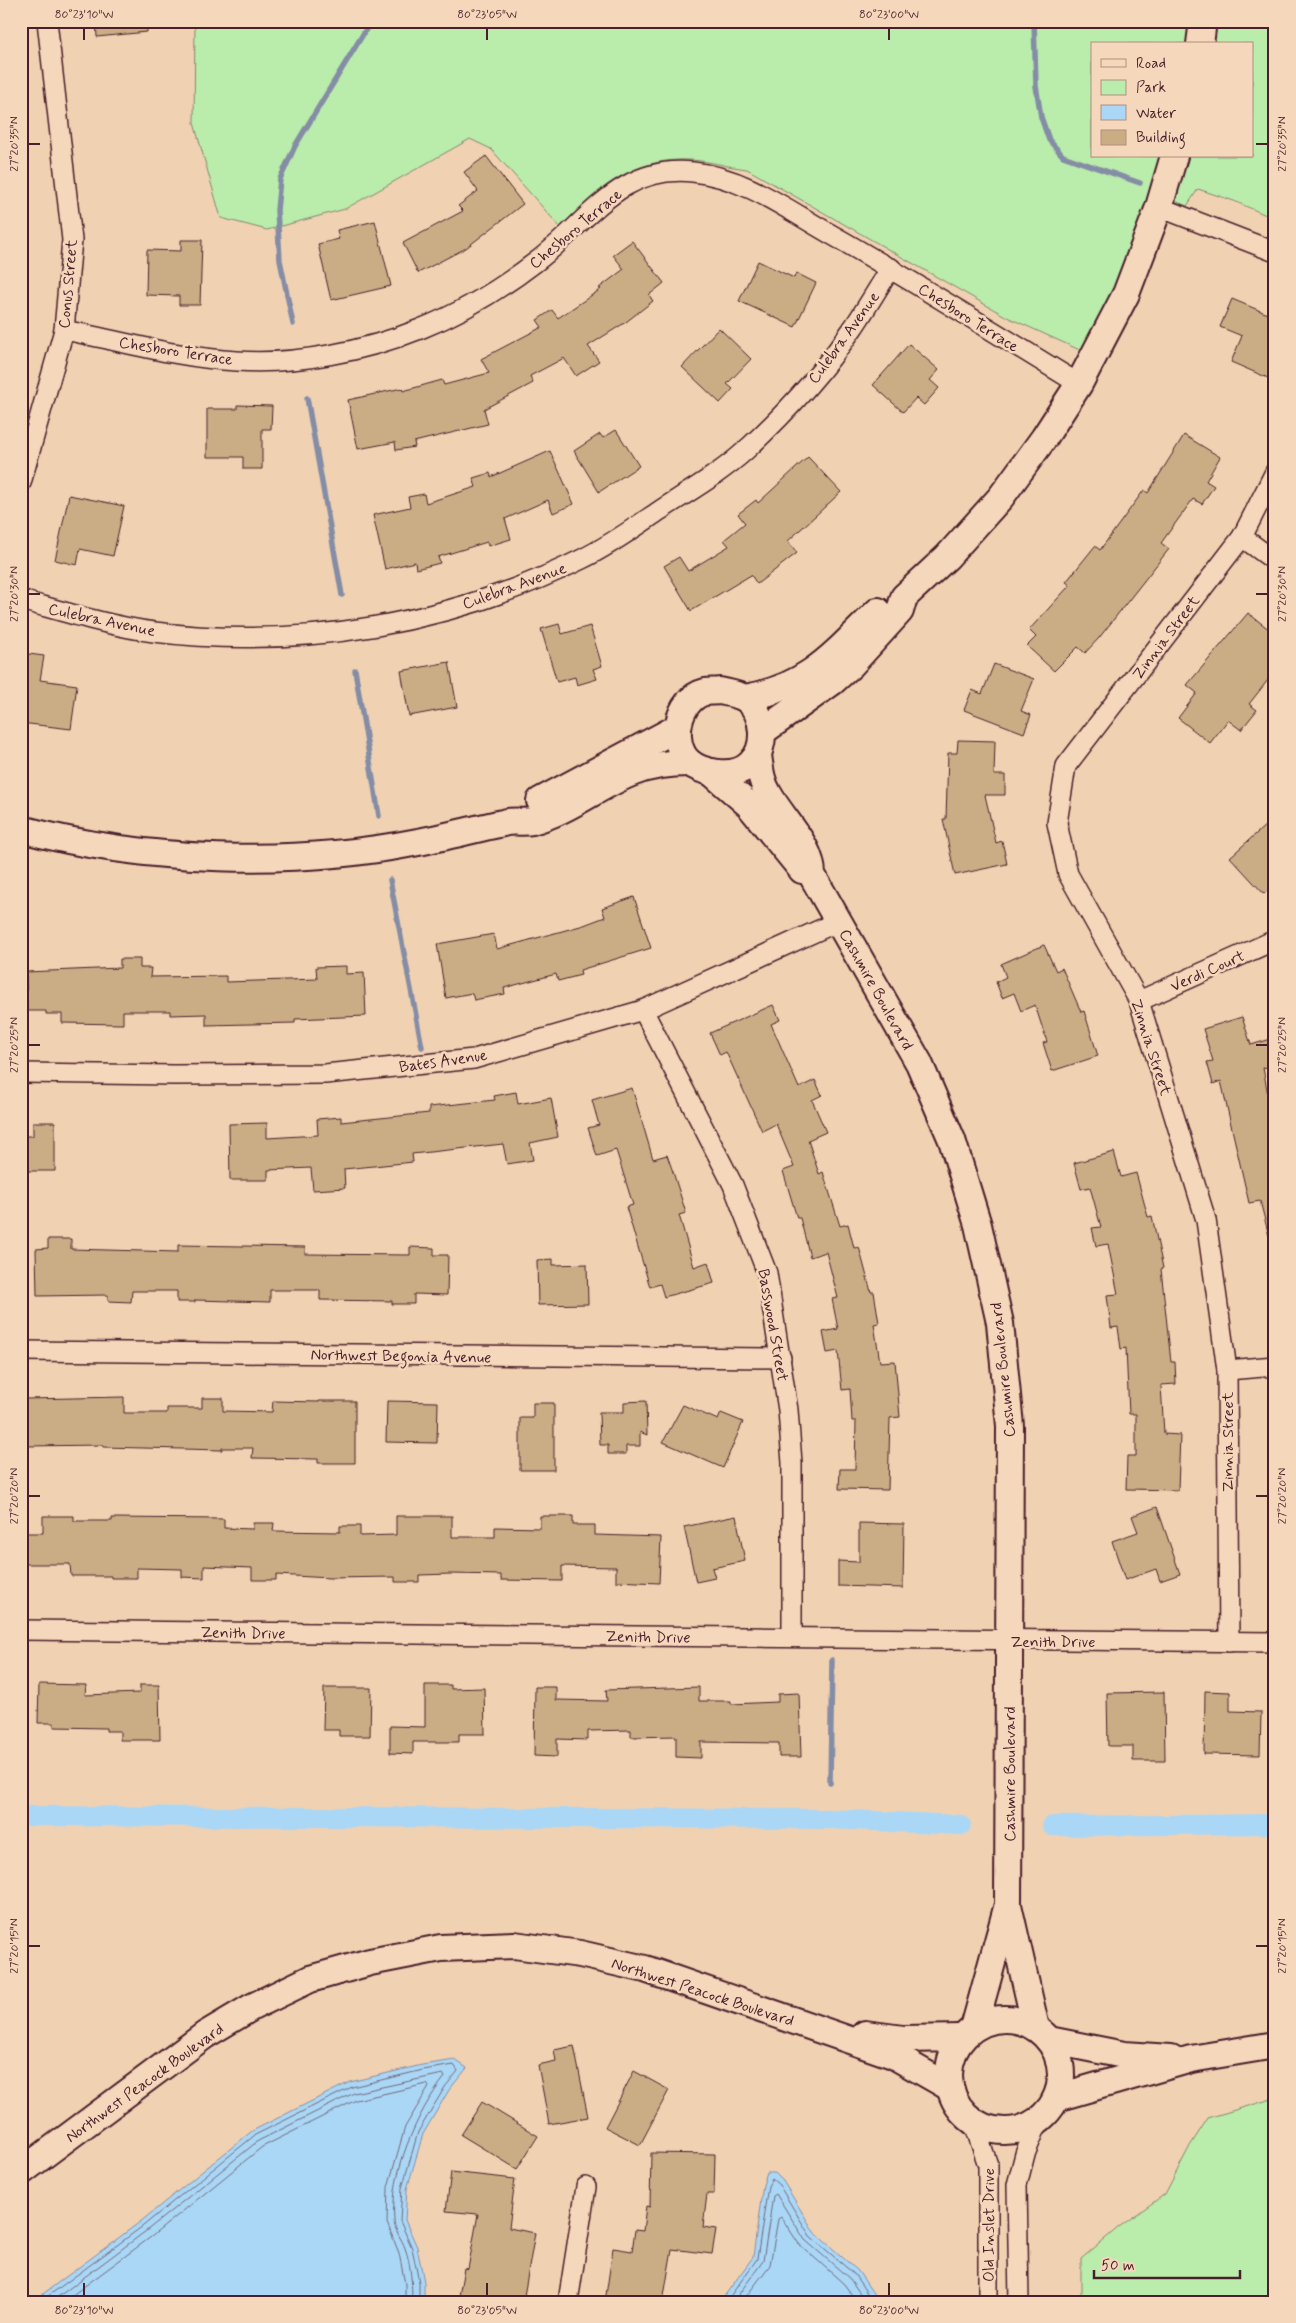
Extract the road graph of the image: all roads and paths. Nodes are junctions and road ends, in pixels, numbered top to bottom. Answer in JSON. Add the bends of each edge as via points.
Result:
{"nodes":[{"id":1,"x":47,"y":21,"type":"edge"},
{"id":2,"x":1203,"y":21,"type":"edge"},
{"id":3,"x":1200,"y":42,"type":"edge"},
{"id":4,"x":1173,"y":158,"type":"edge"},
{"id":5,"x":1159,"y":207,"type":"junction"},
{"id":6,"x":1275,"y":252,"type":"edge"},
{"id":7,"x":891,"y":268,"type":"junction"},
{"id":8,"x":64,"y":330,"type":"junction"},
{"id":9,"x":1079,"y":384,"type":"junction"},
{"id":10,"x":1275,"y":472,"type":"edge"},
{"id":11,"x":21,"y":483,"type":"edge"},
{"id":12,"x":1242,"y":537,"type":"junction"},
{"id":13,"x":1275,"y":561,"type":"edge"},
{"id":14,"x":904,"y":597,"type":"junction"},
{"id":15,"x":21,"y":600,"type":"edge"},
{"id":16,"x":745,"y":698,"type":"junction"},
{"id":17,"x":677,"y":728,"type":"junction"},
{"id":18,"x":760,"y":744,"type":"junction"},
{"id":19,"x":700,"y":767,"type":"junction"},
{"id":20,"x":513,"y":820,"type":"junction"},
{"id":21,"x":21,"y":829,"type":"edge"},
{"id":22,"x":812,"y":875,"type":"junction"},
{"id":23,"x":839,"y":921,"type":"junction"},
{"id":24,"x":1275,"y":940,"type":"edge"},
{"id":25,"x":1139,"y":1000,"type":"junction"},
{"id":26,"x":644,"y":1010,"type":"junction"},
{"id":27,"x":21,"y":1073,"type":"edge"},
{"id":28,"x":21,"y":1351,"type":"edge"},
{"id":29,"x":780,"y":1358,"type":"junction"},
{"id":30,"x":1275,"y":1366,"type":"edge"},
{"id":31,"x":1227,"y":1370,"type":"junction"},
{"id":32,"x":21,"y":1630,"type":"edge"},
{"id":33,"x":792,"y":1637,"type":"junction"},
{"id":34,"x":1010,"y":1641,"type":"junction"},
{"id":35,"x":1229,"y":1642,"type":"junction"},
{"id":36,"x":1275,"y":1642,"type":"edge"},
{"id":37,"x":1008,"y":1905,"type":"junction"},
{"id":38,"x":819,"y":2028,"type":"junction"},
{"id":39,"x":968,"y":2033,"type":"junction"},
{"id":40,"x":1043,"y":2034,"type":"junction"},
{"id":41,"x":1275,"y":2045,"type":"edge"},
{"id":42,"x":1191,"y":2059,"type":"junction"},
{"id":43,"x":949,"y":2087,"type":"junction"},
{"id":44,"x":1056,"y":2098,"type":"junction"},
{"id":45,"x":1040,"y":2118,"type":"junction"},
{"id":46,"x":973,"y":2121,"type":"junction"},
{"id":47,"x":21,"y":2172,"type":"edge"},
{"id":48,"x":586,"y":2187,"type":"dead end"},
{"id":49,"x":568,"y":2302,"type":"edge"},
{"id":50,"x":988,"y":2302,"type":"edge"},
{"id":51,"x":1019,"y":2302,"type":"edge"}],
"edges":[{"from":1,"to":8,"type":"street","name":"Conus Street","via":[[72,240]]},
{"from":2,"to":3,"type":"street"},
{"from":4,"to":5,"type":"street"},
{"from":5,"to":6,"type":"street"},
{"from":5,"to":9,"type":"street","via":[[1126,294]]},
{"from":7,"to":8,"type":"street","name":"Chesboro Terrace","via":[[735,181],[705,173],[672,171],[654,174],[619,188],[536,262],[468,306],[420,329],[379,343],[285,361],[237,361]]},
{"from":7,"to":9,"type":"street","name":"Chesboro Terrace"},
{"from":7,"to":15,"type":"street","name":"Culebra Avenue","via":[[852,329],[818,372],[745,451],[620,537],[540,578],[414,620],[300,636],[152,632]]},
{"from":8,"to":11,"type":"street","name":"Conus Street"},
{"from":9,"to":14,"type":"street","via":[[1001,496],[947,557]]},
{"from":10,"to":12,"type":"street","name":"Zinnia Street"},
{"from":12,"to":13,"type":"street"},
{"from":12,"to":25,"type":"street","name":"Zinnia Street","via":[[1066,766],[1057,823],[1068,874]]},
{"from":14,"to":16,"type":"street","via":[[890,599],[835,653],[804,677],[785,688]]},
{"from":14,"to":18,"type":"street","via":[[900,611],[852,664]]},
{"from":16,"to":17,"type":"street","via":[[720,691],[704,692],[685,708]]},
{"from":16,"to":18,"type":"street","via":[[756,712]]},
{"from":17,"to":19,"type":"street","via":[[683,754]]},
{"from":17,"to":20,"type":"street","via":[[524,809]]},
{"from":18,"to":19,"type":"street","via":[[750,765],[738,771],[726,774]]},
{"from":18,"to":22,"type":"street","name":"Cashmire Boulevard","via":[[761,776],[767,792],[812,861]]},
{"from":19,"to":20,"type":"street","via":[[649,767],[563,810],[530,822]]},
{"from":19,"to":22,"type":"street","name":"Cashmire Boulevard","via":[[749,805],[799,868]]},
{"from":20,"to":21,"type":"street","via":[[417,842],[298,856],[205,857],[145,853],[54,838]]},
{"from":22,"to":23,"type":"street","name":"Cashmire Boulevard"},
{"from":23,"to":26,"type":"street","name":"Bates Avenue"},
{"from":23,"to":34,"type":"street","name":"Cashmire Boulevard","via":[[919,1063],[952,1140],[978,1225],[1000,1323],[1010,1426]]},
{"from":24,"to":25,"type":"street","name":"Verdi Court"},
{"from":25,"to":31,"type":"street","name":"Zinnia Street","via":[[1206,1220]]},
{"from":26,"to":27,"type":"street","name":"Bates Avenue","via":[[474,1059],[344,1072],[174,1076]]},
{"from":26,"to":29,"type":"street","name":"Basswood Street","via":[[733,1184],[767,1273]]},
{"from":28,"to":29,"type":"street","name":"Northwest Begonia Avenue"},
{"from":29,"to":33,"type":"street","name":"Basswood Street","via":[[792,1463]]},
{"from":30,"to":31,"type":"street"},
{"from":31,"to":35,"type":"street","name":"Zinnia Street"},
{"from":32,"to":33,"type":"street","name":"Zenith Drive"},
{"from":33,"to":34,"type":"street","name":"Zenith Drive"},
{"from":34,"to":35,"type":"street","name":"Zenith Drive"},
{"from":34,"to":37,"type":"street","name":"Cashmire Boulevard"},
{"from":35,"to":36,"type":"street","name":"Zenith Drive"},
{"from":37,"to":39,"type":"street","name":"Cashmire Boulevard"},
{"from":37,"to":40,"type":"street","name":"Cashmire Boulevard"},
{"from":38,"to":39,"type":"street","name":"Northwest Peacock Boulevard","via":[[903,2039]]},
{"from":38,"to":43,"type":"street","name":"Northwest Peacock Boulevard","via":[[893,2055]]},
{"from":38,"to":47,"type":"street","name":"Northwest Peacock Boulevard","via":[[645,1969],[580,1954],[514,1945],[442,1948],[370,1962],[310,1979],[252,2007],[205,2035]]},
{"from":39,"to":40,"type":"street","via":[[988,2021],[1004,2018],[1021,2021]]},
{"from":39,"to":43,"type":"street","via":[[953,2051]]},
{"from":40,"to":42,"type":"street","via":[[1124,2054]]},
{"from":40,"to":44,"type":"street","via":[[1058,2055],[1060,2085]]},
{"from":41,"to":42,"type":"street"},
{"from":42,"to":44,"type":"street"},
{"from":43,"to":46,"type":"street","via":[[958,2106]]},
{"from":44,"to":45,"type":"street"},
{"from":45,"to":46,"type":"street","via":[[1025,2127],[1009,2130],[992,2130]]},
{"from":45,"to":51,"type":"street","name":"Old Inslet Drive","via":[[1017,2185]]},
{"from":46,"to":50,"type":"street","name":"Old Inslet Drive","via":[[988,2165]]},
{"from":48,"to":49,"type":"street"}]}
